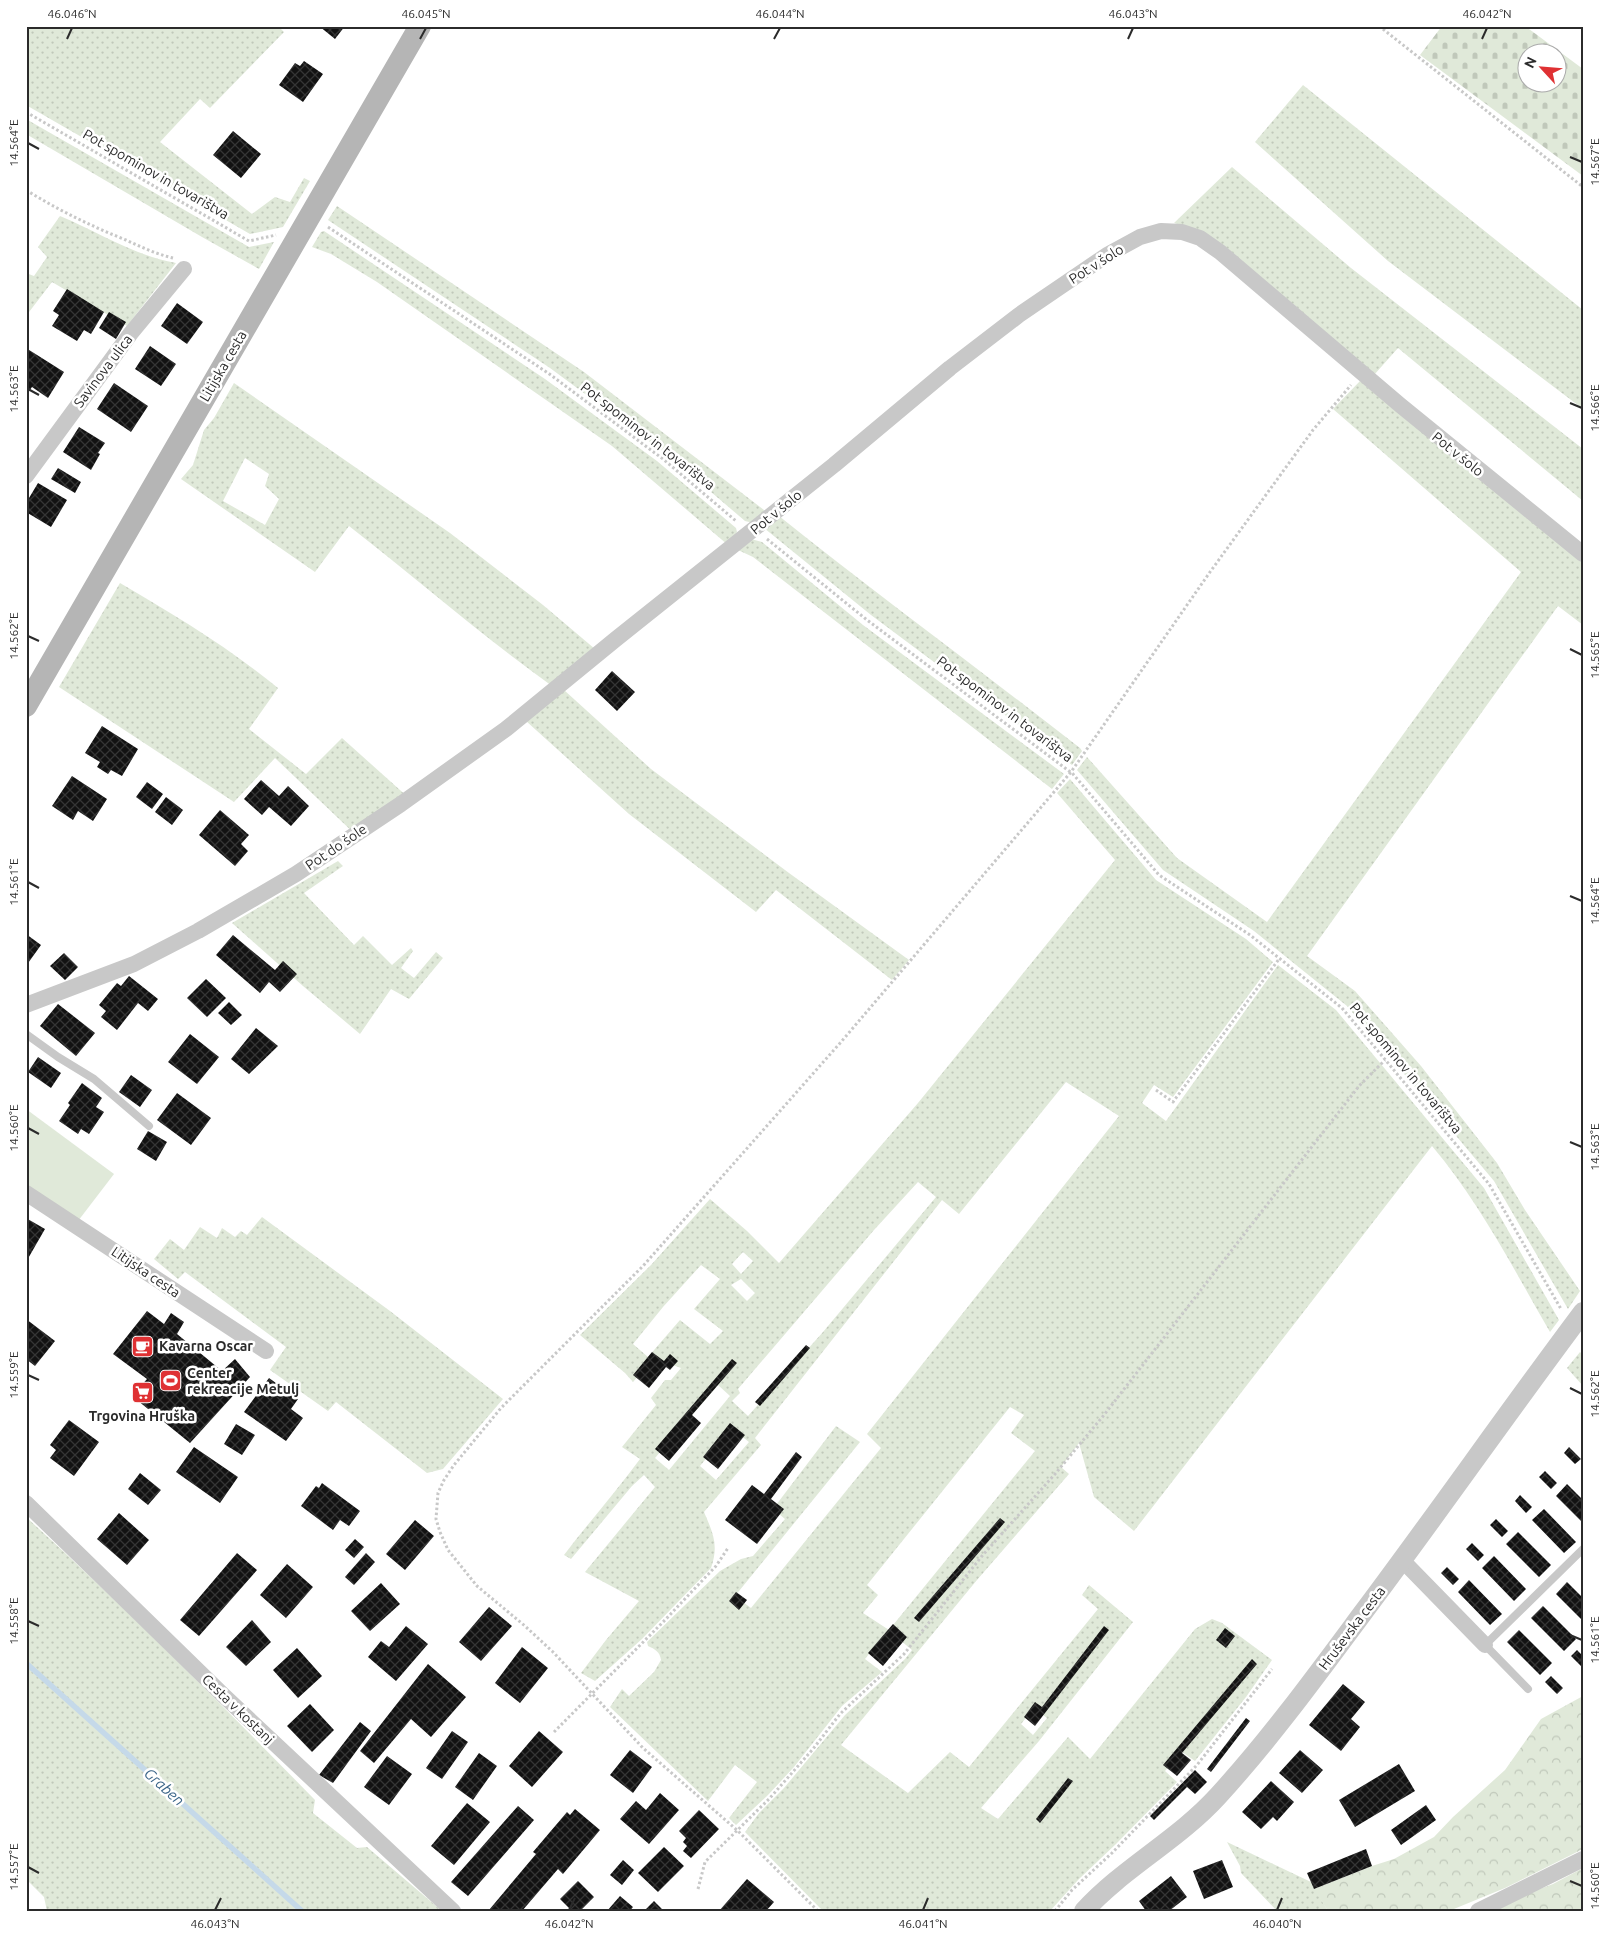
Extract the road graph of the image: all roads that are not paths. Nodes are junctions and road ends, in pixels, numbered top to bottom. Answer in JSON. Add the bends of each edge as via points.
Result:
{"nodes":[{"id":1,"x":420,"y":26,"type":"edge"},
{"id":2,"x":180,"y":264,"type":"road end"},
{"id":3,"x":26,"y":476,"type":"edge"},
{"id":4,"x":1583,"y":554,"type":"edge"},
{"id":5,"x":616,"y":639,"type":"joint"},
{"id":6,"x":26,"y":706,"type":"edge"},
{"id":7,"x":26,"y":1005,"type":"edge"},
{"id":8,"x":26,"y":1034,"type":"edge"},
{"id":9,"x":149,"y":1126,"type":"dead end"},
{"id":10,"x":26,"y":1193,"type":"edge"},
{"id":11,"x":1573,"y":1313,"type":"edge"},
{"id":12,"x":266,"y":1351,"type":"dead end"},
{"id":13,"x":26,"y":1503,"type":"edge"},
{"id":14,"x":1583,"y":1549,"type":"edge"},
{"id":15,"x":1402,"y":1560,"type":"junction"},
{"id":16,"x":1485,"y":1645,"type":"junction"},
{"id":17,"x":1528,"y":1689,"type":"dead end"},
{"id":18,"x":1583,"y":1859,"type":"edge"},
{"id":19,"x":453,"y":1911,"type":"edge"},
{"id":20,"x":1084,"y":1911,"type":"edge"},
{"id":21,"x":1478,"y":1911,"type":"edge"}],
"edges":[{"from":1,"to":6,"type":"main road","name":"Litijska cesta"},
{"from":2,"to":3,"type":"street","name":"Savinova ulica"},
{"from":4,"to":5,"type":"street","name":"Pot v šolo","via":[[1361,373],[1220,252],[1200,238],[1182,232],[1161,231],[1140,237],[1107,255],[1019,315]]},
{"from":5,"to":7,"type":"street","name":"Pot do šole","via":[[506,729],[296,874],[134,964]]},
{"from":8,"to":9,"type":"lane","via":[[94,1079]]},
{"from":10,"to":12,"type":"street","name":"Litijska cesta"},
{"from":11,"to":15,"type":"street","name":"Hruševska cesta"},
{"from":13,"to":19,"type":"street","name":"Cesta v kostanj","via":[[223,1695]]},
{"from":14,"to":16,"type":"lane"},
{"from":15,"to":16,"type":"street"},
{"from":15,"to":20,"type":"street","name":"Hruševska cesta","via":[[1275,1729],[1218,1796]]},
{"from":16,"to":17,"type":"lane"},
{"from":18,"to":21,"type":"street"}]}
